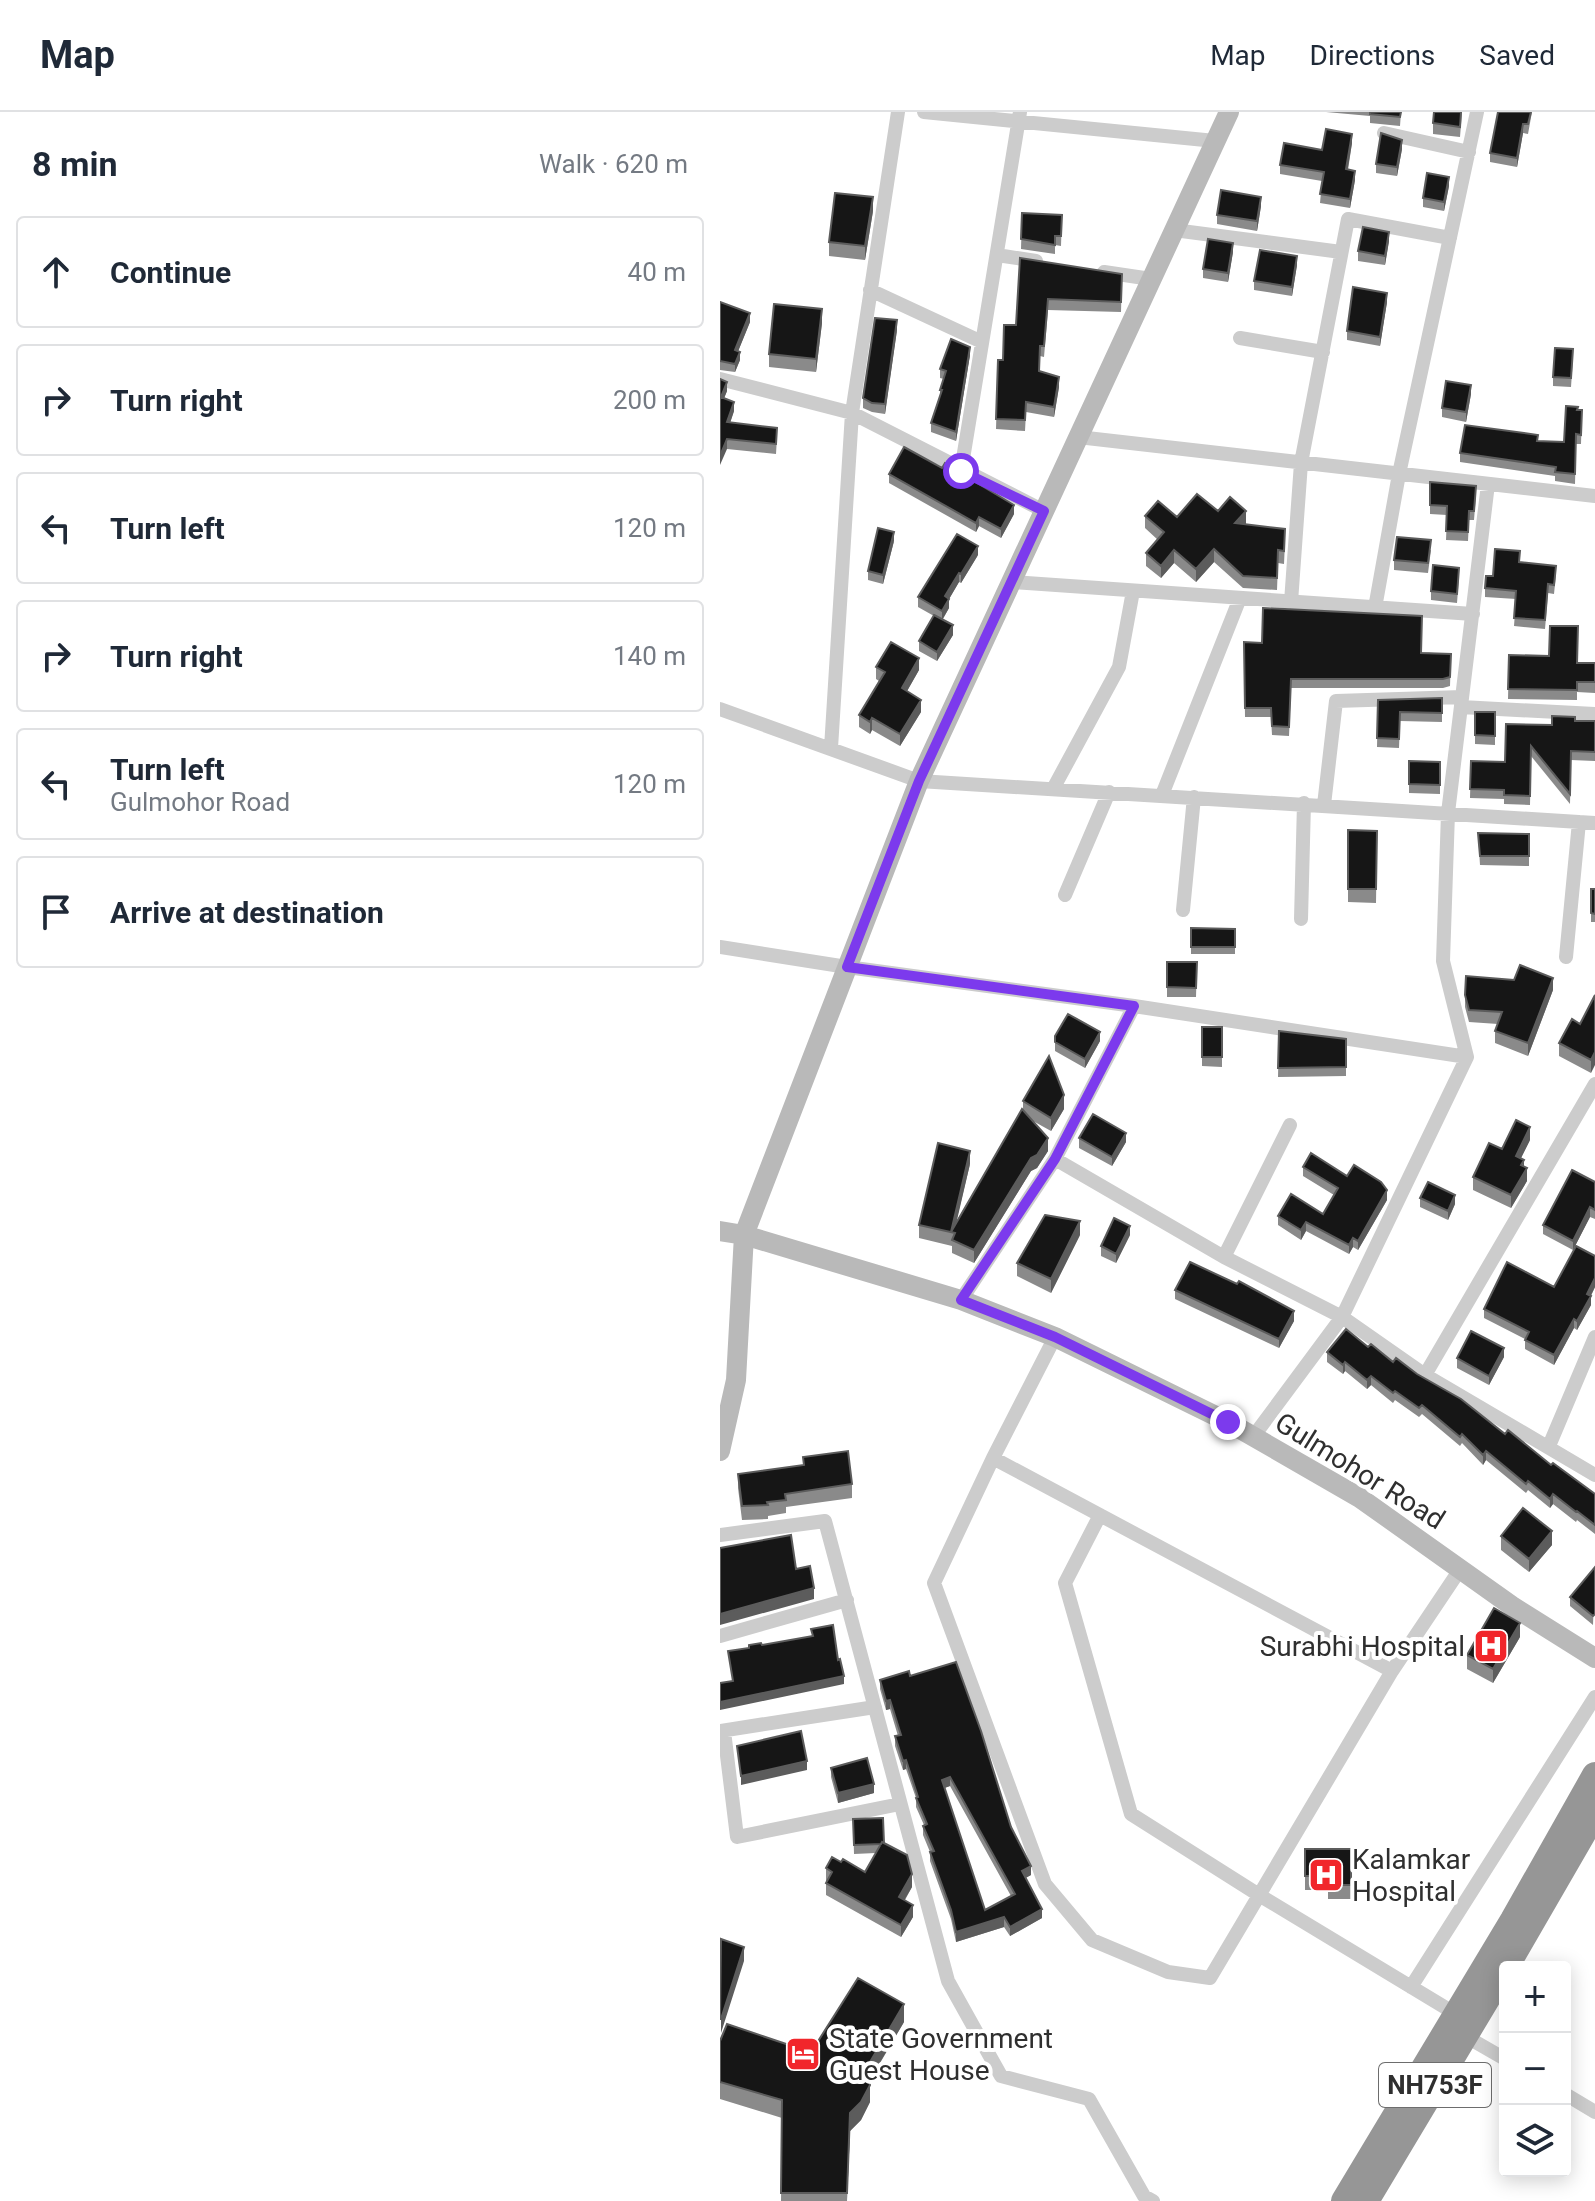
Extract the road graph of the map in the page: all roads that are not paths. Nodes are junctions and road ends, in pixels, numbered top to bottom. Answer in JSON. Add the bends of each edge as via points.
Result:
{"nodes":[{"id":1,"x":898,"y":112,"type":"edge"},
{"id":2,"x":924,"y":112,"type":"edge"},
{"id":3,"x":1229,"y":112,"type":"edge"},
{"id":4,"x":1477,"y":112,"type":"edge"},
{"id":5,"x":1019,"y":116,"type":"edge"},
{"id":6,"x":1384,"y":133,"type":"edge"},
{"id":7,"x":1215,"y":141,"type":"junction"},
{"id":8,"x":1469,"y":152,"type":"junction"},
{"id":9,"x":1174,"y":230,"type":"junction"},
{"id":10,"x":1450,"y":238,"type":"junction"},
{"id":11,"x":1341,"y":252,"type":"junction"},
{"id":12,"x":997,"y":255,"type":"junction"},
{"id":13,"x":1059,"y":264,"type":"edge"},
{"id":14,"x":1089,"y":269,"type":"edge"},
{"id":15,"x":1151,"y":279,"type":"junction"},
{"id":16,"x":870,"y":290,"type":"junction"},
{"id":17,"x":1240,"y":338,"type":"dead end"},
{"id":18,"x":982,"y":342,"type":"junction"},
{"id":19,"x":1323,"y":352,"type":"junction"},
{"id":20,"x":720,"y":379,"type":"edge"},
{"id":21,"x":852,"y":413,"type":"junction"},
{"id":22,"x":1078,"y":437,"type":"junction"},
{"id":23,"x":1301,"y":463,"type":"junction"},
{"id":24,"x":961,"y":471,"type":"junction"},
{"id":25,"x":1399,"y":474,"type":"junction"},
{"id":26,"x":1488,"y":484,"type":"junction"},
{"id":27,"x":1595,"y":496,"type":"edge"},
{"id":28,"x":1044,"y":511,"type":"junction"},
{"id":29,"x":1011,"y":582,"type":"junction"},
{"id":30,"x":1133,"y":591,"type":"junction"},
{"id":31,"x":1240,"y":598,"type":"junction"},
{"id":32,"x":1291,"y":602,"type":"junction"},
{"id":33,"x":1375,"y":608,"type":"junction"},
{"id":34,"x":1473,"y":614,"type":"junction"},
{"id":35,"x":1462,"y":702,"type":"junction"},
{"id":36,"x":720,"y":709,"type":"edge"},
{"id":37,"x":1595,"y":714,"type":"edge"},
{"id":38,"x":831,"y":748,"type":"junction"},
{"id":39,"x":919,"y":781,"type":"junction"},
{"id":40,"x":1053,"y":789,"type":"junction"},
{"id":41,"x":1109,"y":792,"type":"junction"},
{"id":42,"x":1162,"y":795,"type":"junction"},
{"id":43,"x":1194,"y":797,"type":"junction"},
{"id":44,"x":1304,"y":803,"type":"junction"},
{"id":45,"x":1324,"y":805,"type":"junction"},
{"id":46,"x":1448,"y":813,"type":"junction"},
{"id":47,"x":1579,"y":822,"type":"junction"},
{"id":48,"x":1595,"y":823,"type":"edge"},
{"id":49,"x":1065,"y":895,"type":"dead end"},
{"id":50,"x":1183,"y":910,"type":"dead end"},
{"id":51,"x":1301,"y":919,"type":"dead end"},
{"id":52,"x":720,"y":947,"type":"edge"},
{"id":53,"x":1566,"y":957,"type":"dead end"},
{"id":54,"x":847,"y":967,"type":"junction"},
{"id":55,"x":1134,"y":1006,"type":"junction"},
{"id":56,"x":1467,"y":1057,"type":"junction"},
{"id":57,"x":1595,"y":1084,"type":"edge"},
{"id":58,"x":1290,"y":1125,"type":"dead end"},
{"id":59,"x":1055,"y":1159,"type":"junction"},
{"id":60,"x":720,"y":1231,"type":"edge"},
{"id":61,"x":744,"y":1235,"type":"junction"},
{"id":62,"x":1224,"y":1257,"type":"junction"},
{"id":63,"x":961,"y":1300,"type":"junction"},
{"id":64,"x":1342,"y":1317,"type":"junction"},
{"id":65,"x":1055,"y":1337,"type":"junction"},
{"id":66,"x":1595,"y":1337,"type":"edge"},
{"id":67,"x":1425,"y":1375,"type":"junction"},
{"id":68,"x":728,"y":1378,"type":"edge"},
{"id":69,"x":1253,"y":1437,"type":"junction"},
{"id":70,"x":1549,"y":1446,"type":"junction"},
{"id":71,"x":720,"y":1451,"type":"edge"},
{"id":72,"x":993,"y":1458,"type":"junction"},
{"id":73,"x":1595,"y":1475,"type":"edge"},
{"id":74,"x":1100,"y":1515,"type":"junction"},
{"id":75,"x":720,"y":1535,"type":"edge"},
{"id":76,"x":1461,"y":1568,"type":"junction"},
{"id":77,"x":847,"y":1600,"type":"junction"},
{"id":78,"x":720,"y":1636,"type":"edge"},
{"id":79,"x":1595,"y":1658,"type":"edge"},
{"id":80,"x":1392,"y":1671,"type":"junction"},
{"id":81,"x":1595,"y":1697,"type":"edge"},
{"id":82,"x":875,"y":1707,"type":"junction"},
{"id":83,"x":722,"y":1731,"type":"edge"},
{"id":84,"x":1595,"y":1775,"type":"edge"},
{"id":85,"x":900,"y":1804,"type":"junction"},
{"id":86,"x":1595,"y":1813,"type":"edge"},
{"id":87,"x":1259,"y":1895,"type":"junction"},
{"id":88,"x":1510,"y":1961,"type":"edge"},
{"id":89,"x":1499,"y":1977,"type":"edge"},
{"id":90,"x":1411,"y":1987,"type":"junction"},
{"id":91,"x":1460,"y":2025,"type":"junction"},
{"id":92,"x":1499,"y":2054,"type":"edge"},
{"id":93,"x":1571,"y":2098,"type":"edge"},
{"id":94,"x":1595,"y":2112,"type":"edge"},
{"id":95,"x":1153,"y":2201,"type":"edge"},
{"id":96,"x":1344,"y":2201,"type":"edge"},
{"id":97,"x":1366,"y":2201,"type":"edge"}],
"edges":[{"from":1,"to":16,"type":"street"},
{"from":2,"to":5,"type":"street"},
{"from":3,"to":7,"type":"street"},
{"from":4,"to":8,"type":"street"},
{"from":5,"to":7,"type":"street"},
{"from":5,"to":12,"type":"street"},
{"from":6,"to":8,"type":"street"},
{"from":7,"to":9,"type":"street"},
{"from":8,"to":10,"type":"street"},
{"from":9,"to":11,"type":"street"},
{"from":9,"to":15,"type":"street"},
{"from":10,"to":11,"type":"street","via":[[1348,219]]},
{"from":10,"to":25,"type":"street"},
{"from":11,"to":19,"type":"street"},
{"from":12,"to":13,"type":"street"},
{"from":12,"to":18,"type":"street"},
{"from":14,"to":15,"type":"street"},
{"from":15,"to":22,"type":"street"},
{"from":16,"to":18,"type":"street"},
{"from":16,"to":21,"type":"street"},
{"from":17,"to":19,"type":"street"},
{"from":18,"to":24,"type":"street"},
{"from":19,"to":23,"type":"street"},
{"from":20,"to":21,"type":"street"},
{"from":21,"to":24,"type":"street"},
{"from":21,"to":38,"type":"street"},
{"from":22,"to":23,"type":"street"},
{"from":22,"to":28,"type":"street"},
{"from":23,"to":25,"type":"street"},
{"from":23,"to":32,"type":"street"},
{"from":24,"to":28,"type":"street"},
{"from":25,"to":26,"type":"street"},
{"from":25,"to":33,"type":"street"},
{"from":26,"to":27,"type":"street"},
{"from":26,"to":34,"type":"street"},
{"from":28,"to":29,"type":"street"},
{"from":29,"to":30,"type":"street"},
{"from":29,"to":39,"type":"street"},
{"from":30,"to":31,"type":"street"},
{"from":30,"to":40,"type":"street","via":[[1119,667]]},
{"from":31,"to":32,"type":"street"},
{"from":31,"to":42,"type":"street"},
{"from":32,"to":33,"type":"street"},
{"from":33,"to":34,"type":"street"},
{"from":34,"to":35,"type":"street"},
{"from":35,"to":37,"type":"street"},
{"from":35,"to":45,"type":"street","via":[[1336,701]]},
{"from":35,"to":46,"type":"street"},
{"from":36,"to":38,"type":"street"},
{"from":38,"to":39,"type":"street"},
{"from":39,"to":40,"type":"street"},
{"from":39,"to":54,"type":"street"},
{"from":40,"to":41,"type":"street"},
{"from":41,"to":42,"type":"street"},
{"from":41,"to":49,"type":"street"},
{"from":42,"to":43,"type":"street"},
{"from":43,"to":44,"type":"street"},
{"from":43,"to":50,"type":"street"},
{"from":44,"to":45,"type":"street"},
{"from":44,"to":51,"type":"street"},
{"from":45,"to":46,"type":"street"},
{"from":46,"to":47,"type":"street"},
{"from":46,"to":56,"type":"street","via":[[1443,961]]},
{"from":47,"to":48,"type":"street"},
{"from":47,"to":53,"type":"street"},
{"from":52,"to":54,"type":"street"},
{"from":54,"to":55,"type":"street"},
{"from":54,"to":61,"type":"street"},
{"from":55,"to":56,"type":"street"},
{"from":55,"to":59,"type":"street"},
{"from":56,"to":64,"type":"street"},
{"from":57,"to":67,"type":"street"},
{"from":58,"to":62,"type":"street"},
{"from":59,"to":62,"type":"street"},
{"from":59,"to":63,"type":"street"},
{"from":60,"to":61,"type":"street","name":"Gulmohor Road"},
{"from":61,"to":63,"type":"street","name":"Gulmohor Road"},
{"from":61,"to":68,"type":"street"},
{"from":62,"to":64,"type":"street"},
{"from":63,"to":65,"type":"street","name":"Gulmohor Road"},
{"from":64,"to":67,"type":"street"},
{"from":64,"to":69,"type":"street"},
{"from":65,"to":69,"type":"street","name":"Gulmohor Road"},
{"from":65,"to":72,"type":"street"},
{"from":66,"to":70,"type":"street"},
{"from":67,"to":70,"type":"street"},
{"from":68,"to":71,"type":"street"},
{"from":69,"to":76,"type":"street","name":"Gulmohor Road","via":[[1360,1498]]},
{"from":70,"to":73,"type":"street"},
{"from":72,"to":74,"type":"street"},
{"from":72,"to":87,"type":"street","via":[[934,1583],[1045,1884],[1092,1940],[1168,1972],[1210,1978]]},
{"from":74,"to":80,"type":"street"},
{"from":74,"to":87,"type":"street","via":[[1065,1583],[1131,1814]]},
{"from":75,"to":77,"type":"street","via":[[825,1521]]},
{"from":76,"to":79,"type":"street","name":"Gulmohor Road"},
{"from":76,"to":80,"type":"street"},
{"from":77,"to":78,"type":"street"},
{"from":77,"to":82,"type":"street"},
{"from":80,"to":87,"type":"street"},
{"from":81,"to":90,"type":"street"},
{"from":82,"to":83,"type":"street"},
{"from":82,"to":85,"type":"street"},
{"from":83,"to":85,"type":"street","via":[[737,1837]]},
{"from":84,"to":91,"type":"highway","number":"NH753F"},
{"from":85,"to":95,"type":"street","via":[[948,1981],[1001,2076],[1089,2099],[1144,2196]]},
{"from":86,"to":88,"type":"highway","number":"NH753F"},
{"from":87,"to":90,"type":"street"},
{"from":89,"to":91,"type":"highway","number":"NH753F"},
{"from":90,"to":91,"type":"street"},
{"from":91,"to":92,"type":"street"},
{"from":91,"to":96,"type":"highway","number":"NH753F"},
{"from":91,"to":97,"type":"highway","number":"NH753F"},
{"from":93,"to":94,"type":"street"}]}
